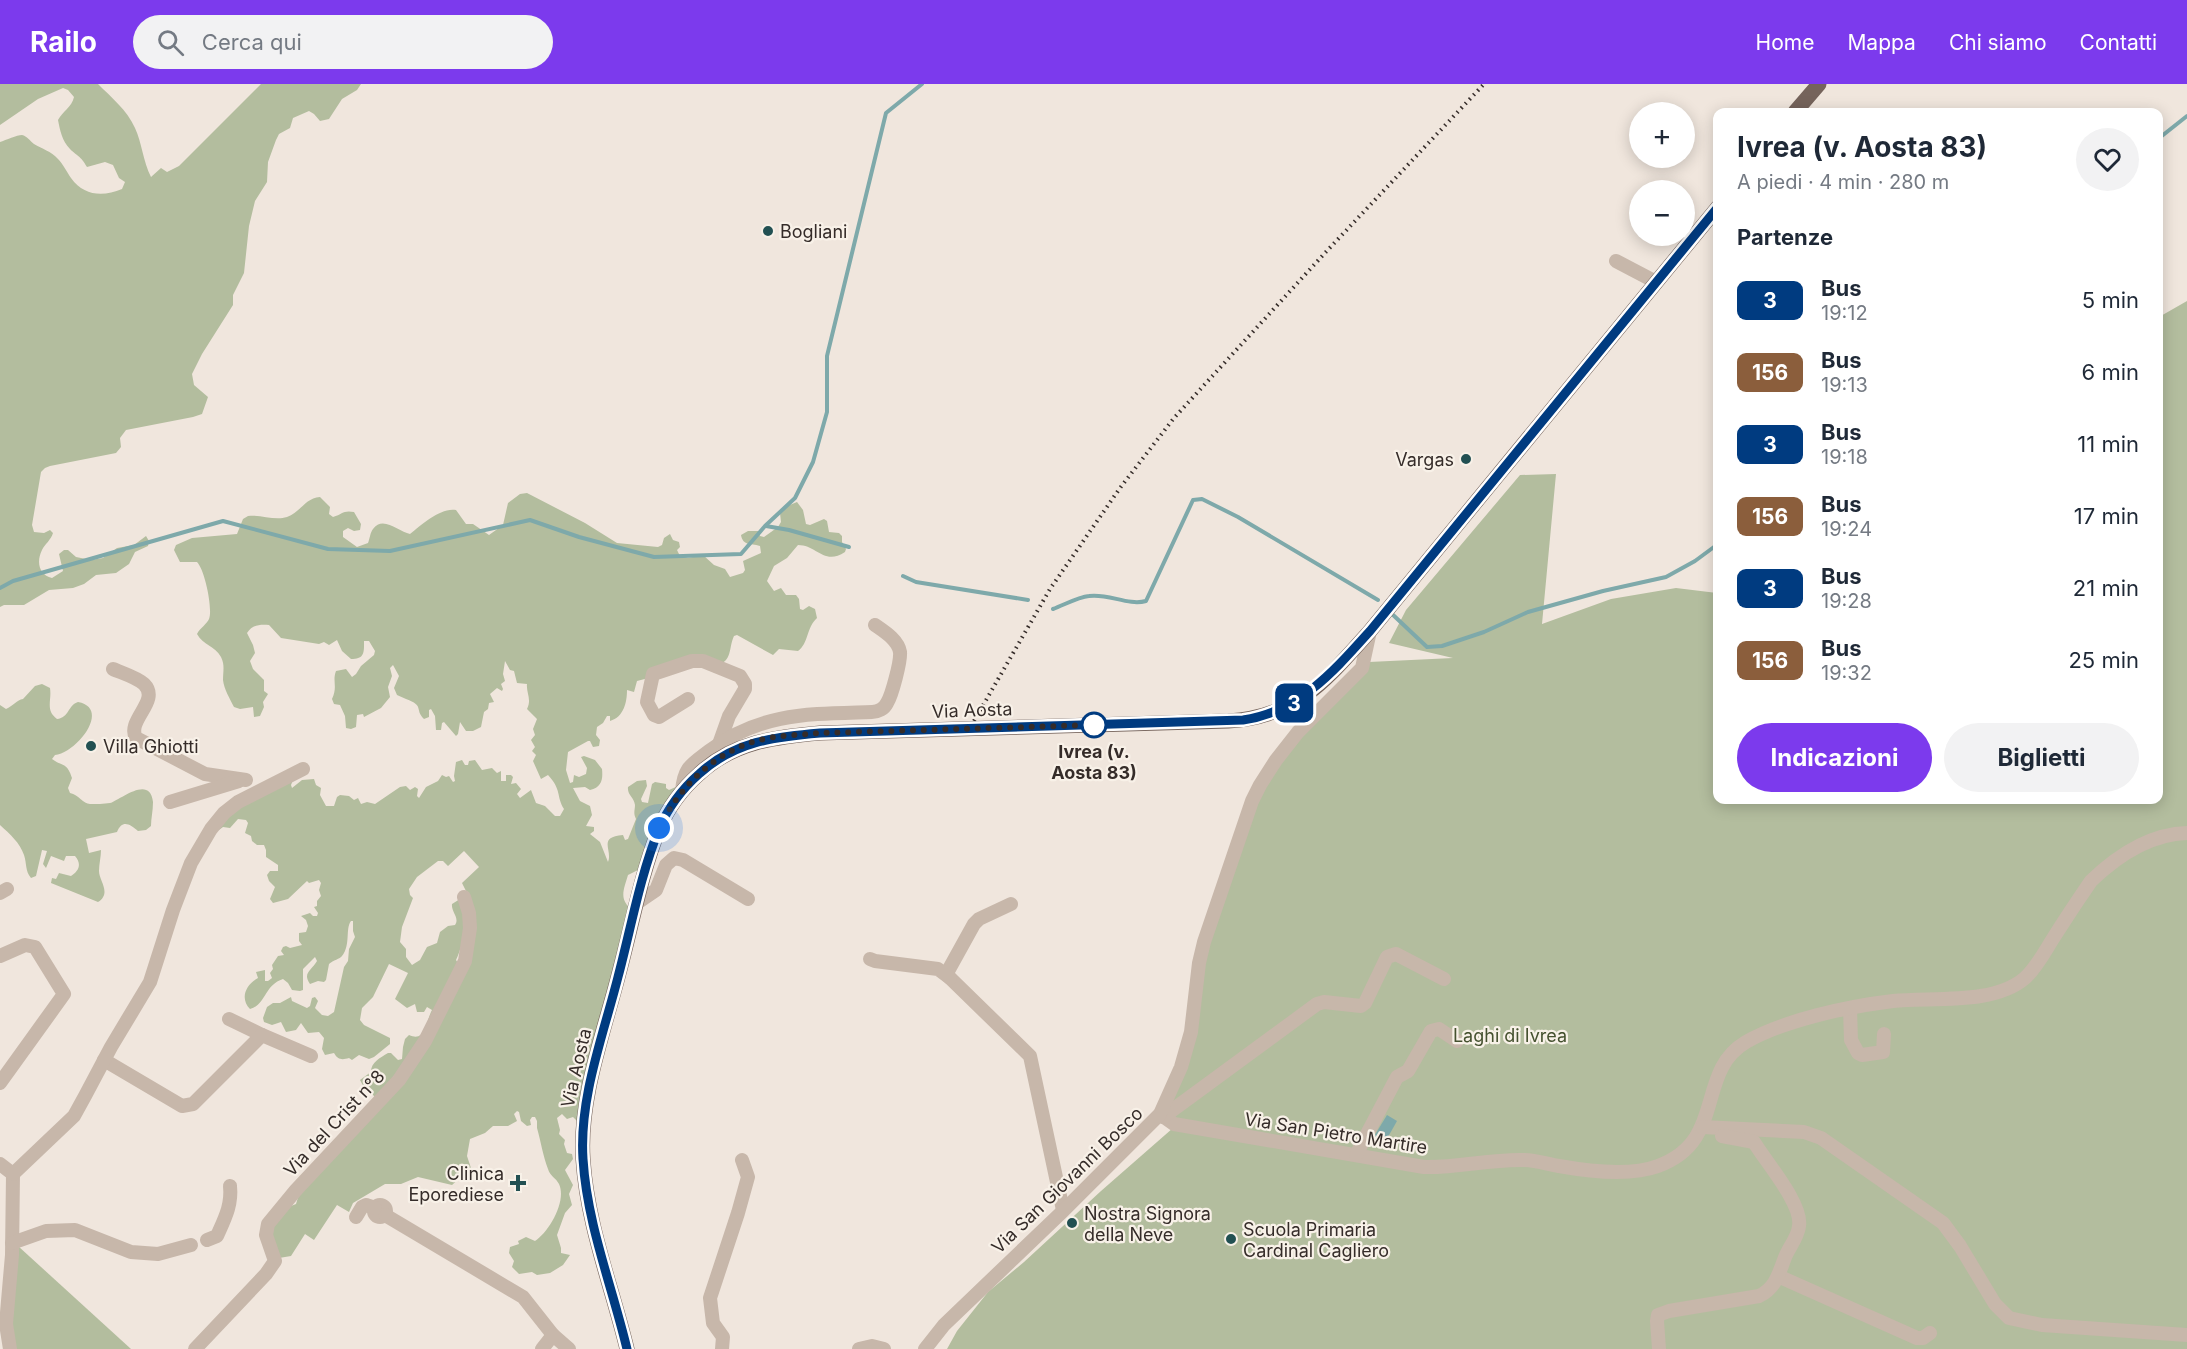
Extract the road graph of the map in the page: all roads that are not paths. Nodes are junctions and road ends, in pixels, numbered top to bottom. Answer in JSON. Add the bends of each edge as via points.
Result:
{"nodes":[{"id":1,"x":1819,"y":84,"type":"edge"},
{"id":2,"x":1799,"y":108,"type":"edge"},
{"id":3,"x":1713,"y":213,"type":"edge"},
{"id":4,"x":1616,"y":261,"type":"dead end"},
{"id":5,"x":1656,"y":282,"type":"junction"},
{"id":6,"x":875,"y":625,"type":"dead end"},
{"id":7,"x":1370,"y":631,"type":"junction"},
{"id":8,"x":113,"y":669,"type":"dead end"},
{"id":9,"x":688,"y":699,"type":"dead end"},
{"id":10,"x":719,"y":744,"type":"junction"},
{"id":11,"x":303,"y":769,"type":"dead end"},
{"id":12,"x":246,"y":780,"type":"junction"},
{"id":13,"x":682,"y":791,"type":"junction"},
{"id":14,"x":251,"y":795,"type":"junction"},
{"id":15,"x":170,"y":802,"type":"dead end"},
{"id":16,"x":2187,"y":833,"type":"edge"},
{"id":17,"x":464,"y":897,"type":"dead end"},
{"id":18,"x":748,"y":899,"type":"dead end"},
{"id":19,"x":637,"y":903,"type":"junction"},
{"id":20,"x":1011,"y":904,"type":"dead end"},
{"id":21,"x":0,"y":956,"type":"edge"},
{"id":22,"x":870,"y":959,"type":"dead end"},
{"id":23,"x":950,"y":978,"type":"junction"},
{"id":24,"x":1444,"y":979,"type":"dead end"},
{"id":25,"x":1850,"y":1009,"type":"junction"},
{"id":26,"x":229,"y":1019,"type":"dead end"},
{"id":27,"x":1884,"y":1034,"type":"dead end"},
{"id":28,"x":262,"y":1035,"type":"junction"},
{"id":29,"x":1457,"y":1041,"type":"dead end"},
{"id":30,"x":310,"y":1056,"type":"dead end"},
{"id":31,"x":104,"y":1060,"type":"junction"},
{"id":32,"x":0,"y":1083,"type":"edge"},
{"id":33,"x":1161,"y":1115,"type":"junction"},
{"id":34,"x":1701,"y":1130,"type":"junction"},
{"id":35,"x":1356,"y":1155,"type":"junction"},
{"id":36,"x":742,"y":1160,"type":"dead end"},
{"id":37,"x":0,"y":1164,"type":"edge"},
{"id":38,"x":13,"y":1174,"type":"junction"},
{"id":39,"x":230,"y":1186,"type":"dead end"},
{"id":40,"x":1063,"y":1210,"type":"junction"},
{"id":41,"x":356,"y":1217,"type":"dead end"},
{"id":42,"x":207,"y":1240,"type":"dead end"},
{"id":43,"x":12,"y":1243,"type":"junction"},
{"id":44,"x":191,"y":1245,"type":"dead end"},
{"id":45,"x":1778,"y":1276,"type":"junction"},
{"id":46,"x":4,"y":1308,"type":"edge"},
{"id":47,"x":725,"y":1321,"type":"dead end"},
{"id":48,"x":1930,"y":1333,"type":"dead end"},
{"id":49,"x":553,"y":1335,"type":"junction"},
{"id":50,"x":2187,"y":1335,"type":"edge"},
{"id":51,"x":723,"y":1343,"type":"edge"},
{"id":52,"x":10,"y":1349,"type":"edge"},
{"id":53,"x":195,"y":1349,"type":"edge"},
{"id":54,"x":542,"y":1349,"type":"edge"},
{"id":55,"x":569,"y":1349,"type":"edge"},
{"id":56,"x":627,"y":1349,"type":"edge"},
{"id":57,"x":859,"y":1349,"type":"edge"},
{"id":58,"x":884,"y":1349,"type":"edge"},
{"id":59,"x":925,"y":1349,"type":"edge"},
{"id":60,"x":1659,"y":1349,"type":"edge"}],
"edges":[{"from":1,"to":2,"type":"main road"},
{"from":3,"to":5,"type":"main road","name":"Via Aosta"},
{"from":4,"to":5,"type":"street"},
{"from":5,"to":7,"type":"main road","name":"Via Aosta"},
{"from":6,"to":10,"type":"street","via":[[896,643],[900,653],[887,703],[880,710],[768,721]]},
{"from":7,"to":13,"type":"main road","name":"Via Aosta","via":[[1318,686],[1288,706],[1259,718],[778,737],[730,752],[700,772]]},
{"from":7,"to":33,"type":"street","name":"Via San Giovanni Bosco","via":[[1362,668],[1298,732],[1252,801],[1204,942],[1191,1032]]},
{"from":8,"to":12,"type":"street","via":[[144,684],[147,690],[148,700],[134,728],[136,738],[205,774]]},
{"from":9,"to":10,"type":"street","via":[[659,717],[654,715],[648,702],[653,674],[698,661],[743,679],[745,689]]},
{"from":10,"to":13,"type":"street","via":[[684,774]]},
{"from":11,"to":14,"type":"street"},
{"from":12,"to":14,"type":"street","via":[[254,790]]},
{"from":12,"to":15,"type":"street"},
{"from":13,"to":19,"type":"main road","name":"Via Aosta","via":[[659,828]]},
{"from":14,"to":31,"type":"street","via":[[224,813],[199,847],[150,982]]},
{"from":16,"to":25,"type":"street","name":"Via San Pietro Martire","via":[[2136,848],[2098,874],[2036,965],[2010,988],[1969,997]]},
{"from":17,"to":53,"type":"street","name":"Via del Crist n°8","via":[[470,928],[465,961],[425,1041],[399,1080],[268,1224],[266,1235],[274,1261],[267,1274]]},
{"from":18,"to":19,"type":"street","via":[[674,858],[666,865],[656,890]]},
{"from":19,"to":56,"type":"main road","name":"Via Aosta","via":[[591,1083],[583,1142],[590,1204]]},
{"from":20,"to":23,"type":"street","via":[[974,924],[948,971]]},
{"from":21,"to":32,"type":"street","via":[[25,945],[35,946],[64,994]]},
{"from":22,"to":23,"type":"street","via":[[938,969]]},
{"from":23,"to":40,"type":"street","via":[[1030,1056]]},
{"from":24,"to":33,"type":"street","via":[[1391,954],[1361,1006],[1317,1004]]},
{"from":25,"to":27,"type":"street","via":[[1851,1040],[1858,1053],[1883,1052]]},
{"from":25,"to":34,"type":"street","name":"Via San Pietro Martire","via":[[1777,1028],[1734,1051],[1717,1078]]},
{"from":26,"to":28,"type":"street"},
{"from":28,"to":30,"type":"street"},
{"from":28,"to":31,"type":"street","via":[[188,1107]]},
{"from":29,"to":35,"type":"street","via":[[1439,1029],[1431,1031],[1408,1071],[1397,1077]]},
{"from":31,"to":38,"type":"street","via":[[74,1116]]},
{"from":33,"to":35,"type":"street","name":"Via San Pietro Martire","via":[[1174,1124]]},
{"from":33,"to":40,"type":"street","name":"Via San Giovanni Bosco"},
{"from":34,"to":35,"type":"street","name":"Via San Pietro Martire","via":[[1688,1147],[1673,1157],[1658,1166],[1637,1170],[1574,1168],[1524,1160],[1424,1167]]},
{"from":34,"to":45,"type":"street","via":[[1754,1142],[1793,1203],[1800,1226]]},
{"from":34,"to":50,"type":"street","via":[[1804,1132],[1821,1138],[1943,1223],[1995,1304],[2009,1318],[2042,1325]]},
{"from":36,"to":51,"type":"street","via":[[748,1177],[710,1298],[713,1323]]},
{"from":37,"to":38,"type":"street"},
{"from":38,"to":43,"type":"street"},
{"from":39,"to":42,"type":"street","via":[[227,1215],[217,1236]]},
{"from":40,"to":59,"type":"street","name":"Via San Giovanni Bosco","via":[[944,1325]]},
{"from":41,"to":49,"type":"street","via":[[366,1205],[380,1211],[523,1297]]},
{"from":43,"to":44,"type":"street","via":[[46,1231],[75,1230],[131,1252],[158,1254]]},
{"from":43,"to":46,"type":"street"},
{"from":45,"to":48,"type":"street","via":[[1917,1338]]},
{"from":45,"to":60,"type":"street","via":[[1772,1287],[1759,1296],[1662,1313],[1656,1321]]},
{"from":46,"to":52,"type":"street"},
{"from":47,"to":51,"type":"street"},
{"from":49,"to":54,"type":"street"},
{"from":49,"to":55,"type":"street"},
{"from":57,"to":58,"type":"street"}]}
